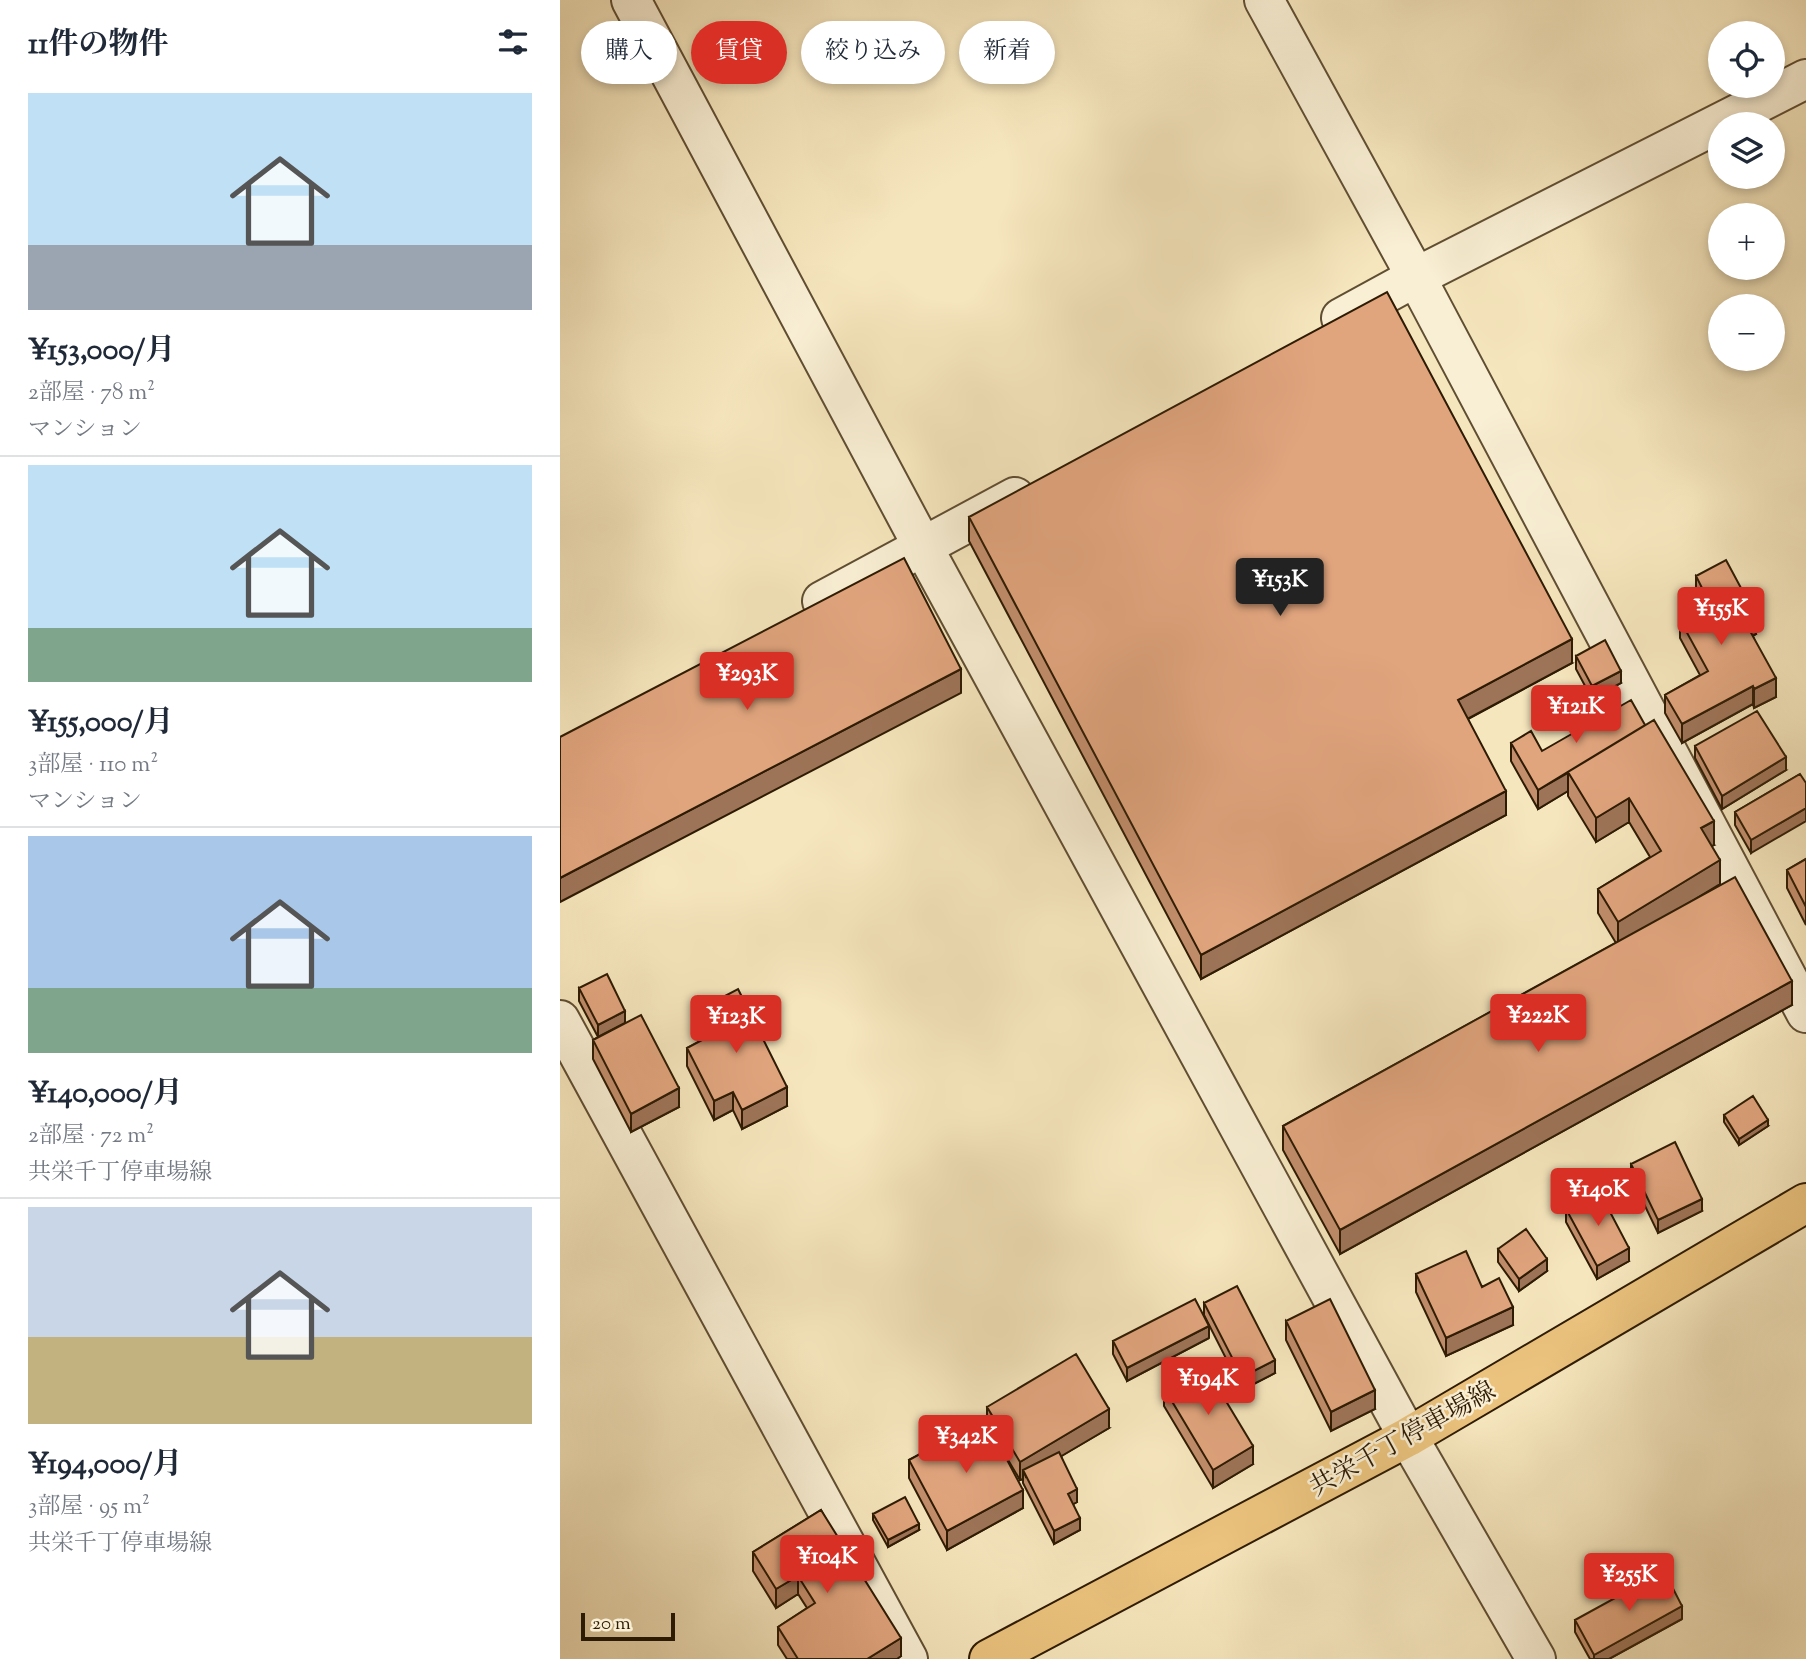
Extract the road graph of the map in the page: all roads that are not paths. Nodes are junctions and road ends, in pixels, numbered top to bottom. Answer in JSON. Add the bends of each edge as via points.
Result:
{"nodes":[{"id":1,"x":631,"y":0,"type":"edge"},
{"id":2,"x":1264,"y":0,"type":"edge"},
{"id":3,"x":1806,"y":79,"type":"edge"},
{"id":4,"x":1416,"y":277,"type":"junction"},
{"id":5,"x":1308,"y":337,"type":"edge"},
{"id":6,"x":1043,"y":481,"type":"edge"},
{"id":7,"x":923,"y":547,"type":"junction"},
{"id":8,"x":790,"y":618,"type":"edge"},
{"id":9,"x":1806,"y":1013,"type":"edge"},
{"id":10,"x":560,"y":1020,"type":"edge"},
{"id":11,"x":1806,"y":1203,"type":"edge"},
{"id":12,"x":1408,"y":1437,"type":"junction"},
{"id":13,"x":908,"y":1659,"type":"edge"},
{"id":14,"x":989,"y":1659,"type":"edge"},
{"id":15,"x":1535,"y":1659,"type":"edge"}],
"edges":[{"from":1,"to":7,"type":"street"},
{"from":2,"to":4,"type":"street"},
{"from":3,"to":4,"type":"street"},
{"from":4,"to":5,"type":"street"},
{"from":4,"to":9,"type":"street"},
{"from":6,"to":7,"type":"street"},
{"from":7,"to":8,"type":"street"},
{"from":7,"to":12,"type":"street"},
{"from":10,"to":13,"type":"street"},
{"from":11,"to":12,"type":"main road","name":"共栄千丁停車場線"},
{"from":12,"to":14,"type":"main road","name":"共栄千丁停車場線"},
{"from":12,"to":15,"type":"street"}]}
